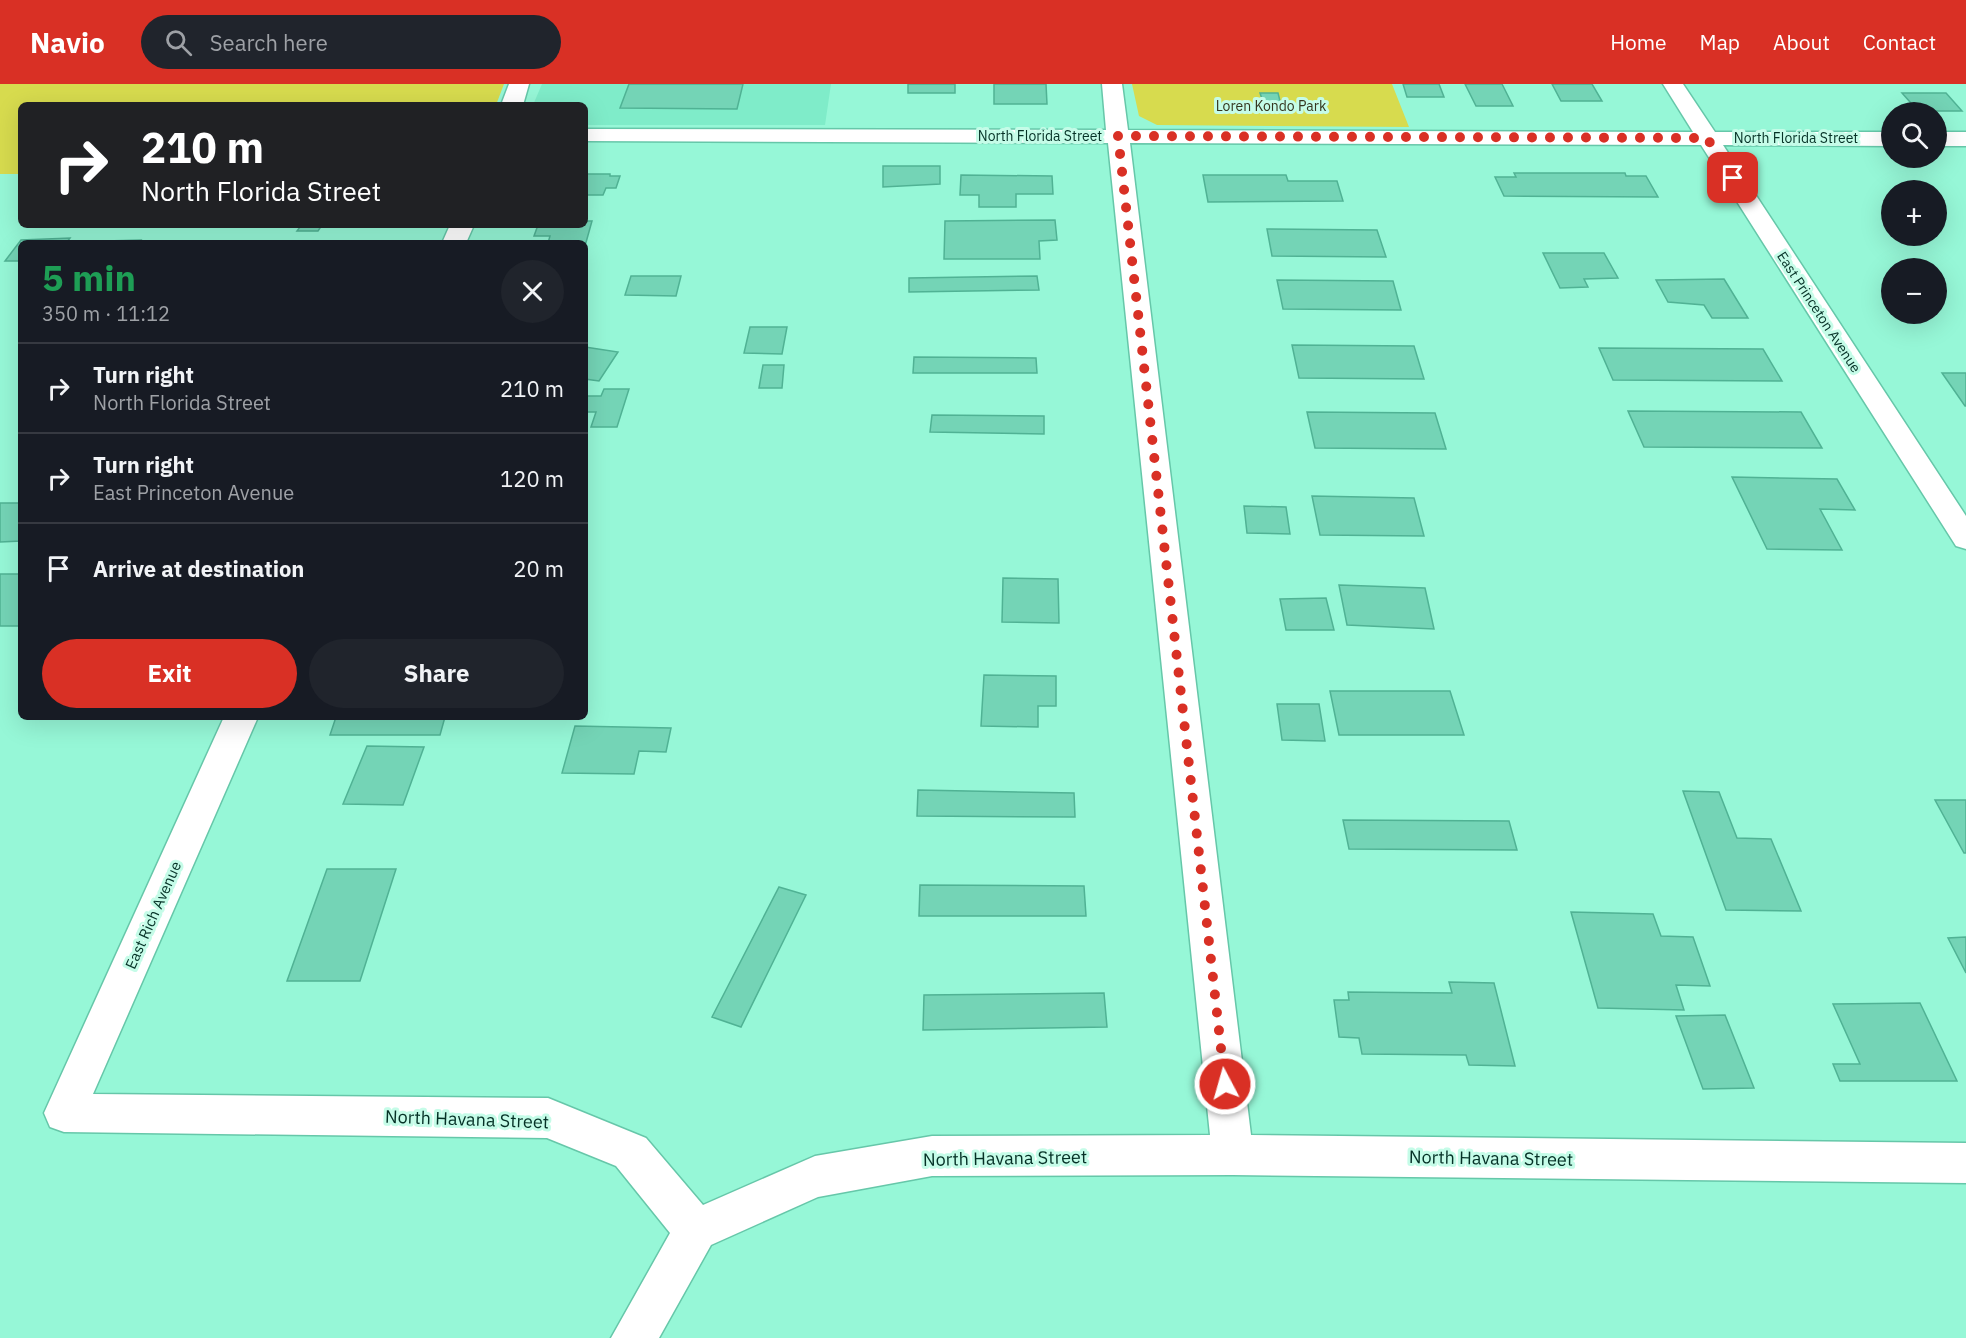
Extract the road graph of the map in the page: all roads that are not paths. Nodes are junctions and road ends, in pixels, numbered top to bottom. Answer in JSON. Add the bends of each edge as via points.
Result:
{"nodes":[{"id":1,"x":519,"y":84,"type":"edge"},
{"id":2,"x":1112,"y":84,"type":"edge"},
{"id":3,"x":1673,"y":84,"type":"edge"},
{"id":4,"x":513,"y":102,"type":"edge"},
{"id":5,"x":588,"y":135,"type":"edge"},
{"id":6,"x":1118,"y":136,"type":"junction"},
{"id":7,"x":1707,"y":138,"type":"junction"},
{"id":8,"x":1881,"y":139,"type":"edge"},
{"id":9,"x":1947,"y":139,"type":"edge"},
{"id":10,"x":1966,"y":139,"type":"edge"},
{"id":11,"x":1966,"y":539,"type":"edge"},
{"id":12,"x":241,"y":720,"type":"edge"},
{"id":13,"x":64,"y":1113,"type":"joint"},
{"id":14,"x":1233,"y":1155,"type":"junction"},
{"id":15,"x":1966,"y":1163,"type":"edge"},
{"id":16,"x":696,"y":1230,"type":"junction"},
{"id":17,"x":634,"y":1338,"type":"edge"}],
"edges":[{"from":1,"to":4,"type":"street"},
{"from":2,"to":6,"type":"street"},
{"from":3,"to":7,"type":"street","name":"East Princeton Avenue"},
{"from":5,"to":6,"type":"street","name":"North Florida Street"},
{"from":6,"to":7,"type":"street","name":"North Florida Street"},
{"from":6,"to":14,"type":"street"},
{"from":7,"to":8,"type":"street","name":"North Florida Street"},
{"from":7,"to":11,"type":"street","name":"East Princeton Avenue"},
{"from":9,"to":10,"type":"street"},
{"from":12,"to":13,"type":"street","name":"East Rich Avenue"},
{"from":13,"to":16,"type":"street","name":"North Havana Street","via":[[548,1118],[631,1152]]},
{"from":14,"to":15,"type":"street","name":"North Havana Street"},
{"from":14,"to":16,"type":"street","name":"North Havana Street","via":[[932,1156],[815,1177]]},
{"from":16,"to":17,"type":"street"}]}
